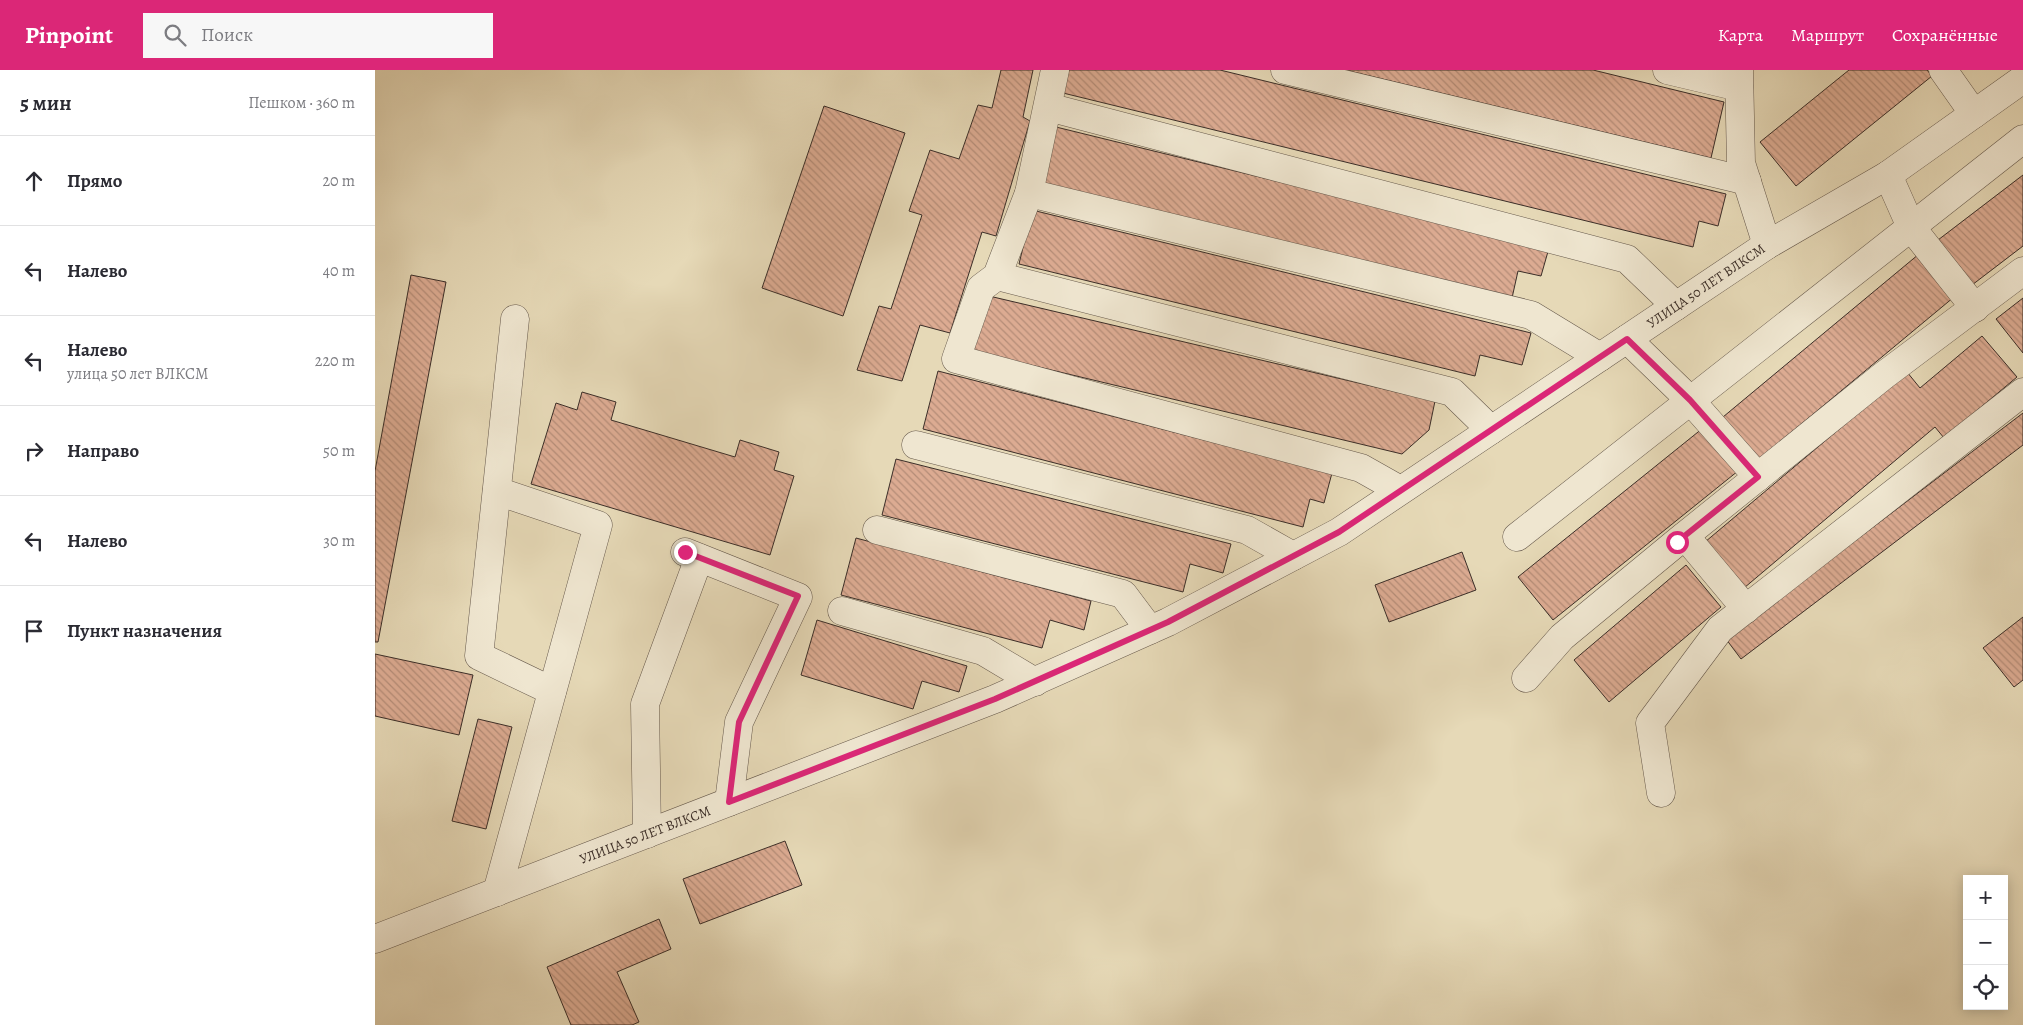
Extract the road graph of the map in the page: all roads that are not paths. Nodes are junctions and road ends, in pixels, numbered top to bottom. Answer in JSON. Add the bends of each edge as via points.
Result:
{"nodes":[{"id":1,"x":1055,"y":70,"type":"edge"},
{"id":2,"x":1285,"y":70,"type":"edge"},
{"id":3,"x":1667,"y":70,"type":"edge"},
{"id":4,"x":1943,"y":70,"type":"edge"},
{"id":5,"x":1739,"y":79,"type":"edge"},
{"id":6,"x":2023,"y":79,"type":"edge"},
{"id":7,"x":1048,"y":107,"type":"junction"},
{"id":8,"x":1974,"y":114,"type":"junction"},
{"id":9,"x":2023,"y":139,"type":"edge"},
{"id":10,"x":1888,"y":175,"type":"junction"},
{"id":11,"x":1747,"y":181,"type":"junction"},
{"id":12,"x":1029,"y":193,"type":"junction"},
{"id":13,"x":1911,"y":227,"type":"junction"},
{"id":14,"x":1767,"y":245,"type":"junction"},
{"id":15,"x":2023,"y":271,"type":"edge"},
{"id":16,"x":997,"y":276,"type":"junction"},
{"id":17,"x":1676,"y":306,"type":"junction"},
{"id":18,"x":1975,"y":308,"type":"junction"},
{"id":19,"x":515,"y":319,"type":"dead end"},
{"id":20,"x":1627,"y":339,"type":"junction"},
{"id":21,"x":1600,"y":357,"type":"junction"},
{"id":22,"x":2023,"y":392,"type":"edge"},
{"id":23,"x":1690,"y":400,"type":"junction"},
{"id":24,"x":1491,"y":430,"type":"junction"},
{"id":25,"x":916,"y":445,"type":"dead end"},
{"id":26,"x":1758,"y":477,"type":"junction"},
{"id":27,"x":1401,"y":490,"type":"junction"},
{"id":28,"x":497,"y":491,"type":"junction"},
{"id":29,"x":877,"y":530,"type":"dead end"},
{"id":30,"x":1685,"y":536,"type":"junction"},
{"id":31,"x":1517,"y":537,"type":"dead end"},
{"id":32,"x":1293,"y":556,"type":"junction"},
{"id":33,"x":1746,"y":609,"type":"junction"},
{"id":34,"x":841,"y":611,"type":"dead end"},
{"id":35,"x":1150,"y":630,"type":"junction"},
{"id":36,"x":1526,"y":678,"type":"dead end"},
{"id":37,"x":1035,"y":682,"type":"junction"},
{"id":38,"x":552,"y":691,"type":"junction"},
{"id":39,"x":1661,"y":793,"type":"dead end"},
{"id":40,"x":729,"y":802,"type":"junction"},
{"id":41,"x":647,"y":834,"type":"junction"},
{"id":42,"x":497,"y":892,"type":"junction"},
{"id":43,"x":375,"y":939,"type":"edge"}],
"edges":[{"from":1,"to":7,"type":"street"},
{"from":2,"to":11,"type":"street"},
{"from":3,"to":5,"type":"street"},
{"from":4,"to":8,"type":"street"},
{"from":5,"to":11,"type":"street","via":[[1741,163]]},
{"from":6,"to":8,"type":"street","name":"УЛИЦА 50 ЛЕТ ВЛКСМ"},
{"from":7,"to":12,"type":"street"},
{"from":7,"to":17,"type":"street","via":[[1627,260]]},
{"from":8,"to":10,"type":"street","name":"УЛИЦА 50 ЛЕТ ВЛКСМ"},
{"from":9,"to":13,"type":"street"},
{"from":10,"to":13,"type":"street"},
{"from":10,"to":14,"type":"street","name":"УЛИЦА 50 ЛЕТ ВЛКСМ"},
{"from":11,"to":14,"type":"street"},
{"from":12,"to":16,"type":"street"},
{"from":12,"to":21,"type":"street","via":[[1531,315]]},
{"from":13,"to":18,"type":"street"},
{"from":13,"to":23,"type":"street"},
{"from":14,"to":17,"type":"street","name":"УЛИЦА 50 ЛЕТ ВЛКСМ"},
{"from":15,"to":18,"type":"street"},
{"from":16,"to":24,"type":"street","via":[[1453,392]]},
{"from":16,"to":27,"type":"street","via":[[981,288],[956,359],[1361,468]]},
{"from":17,"to":20,"type":"street","name":"УЛИЦА 50 ЛЕТ ВЛКСМ"},
{"from":18,"to":26,"type":"street","via":[[1883,376]]},
{"from":19,"to":28,"type":"street"},
{"from":20,"to":21,"type":"street","name":"УЛИЦА 50 ЛЕТ ВЛКСМ"},
{"from":20,"to":23,"type":"street"},
{"from":21,"to":24,"type":"street","name":"УЛИЦА 50 ЛЕТ ВЛКСМ"},
{"from":22,"to":33,"type":"street"},
{"from":23,"to":26,"type":"street"},
{"from":23,"to":31,"type":"street"},
{"from":24,"to":27,"type":"street","name":"УЛИЦА 50 ЛЕТ ВЛКСМ"},
{"from":25,"to":32,"type":"street","via":[[1247,530]]},
{"from":26,"to":30,"type":"street"},
{"from":27,"to":32,"type":"street","name":"УЛИЦА 50 ЛЕТ ВЛКСМ","via":[[1339,532]]},
{"from":28,"to":38,"type":"street","via":[[479,656]]},
{"from":28,"to":38,"type":"street","via":[[598,525]]},
{"from":29,"to":35,"type":"street","via":[[1123,594]]},
{"from":30,"to":33,"type":"street"},
{"from":30,"to":36,"type":"street","via":[[1562,637]]},
{"from":32,"to":35,"type":"street","name":"УЛИЦА 50 ЛЕТ ВЛКСМ"},
{"from":33,"to":39,"type":"street","via":[[1720,629],[1650,723]]},
{"from":34,"to":37,"type":"street","via":[[983,651]]},
{"from":35,"to":37,"type":"street","name":"УЛИЦА 50 ЛЕТ ВЛКСМ"},
{"from":37,"to":40,"type":"street","name":"УЛИЦА 50 ЛЕТ ВЛКСМ"},
{"from":38,"to":42,"type":"street"},
{"from":40,"to":41,"type":"street","name":"УЛИЦА 50 ЛЕТ ВЛКСМ"},
{"from":40,"to":41,"type":"street","via":[[739,722],[798,596],[692,555],[645,704]]},
{"from":41,"to":42,"type":"street","name":"УЛИЦА 50 ЛЕТ ВЛКСМ"},
{"from":42,"to":43,"type":"street","name":"УЛИЦА 50 ЛЕТ ВЛКСМ"}]}
